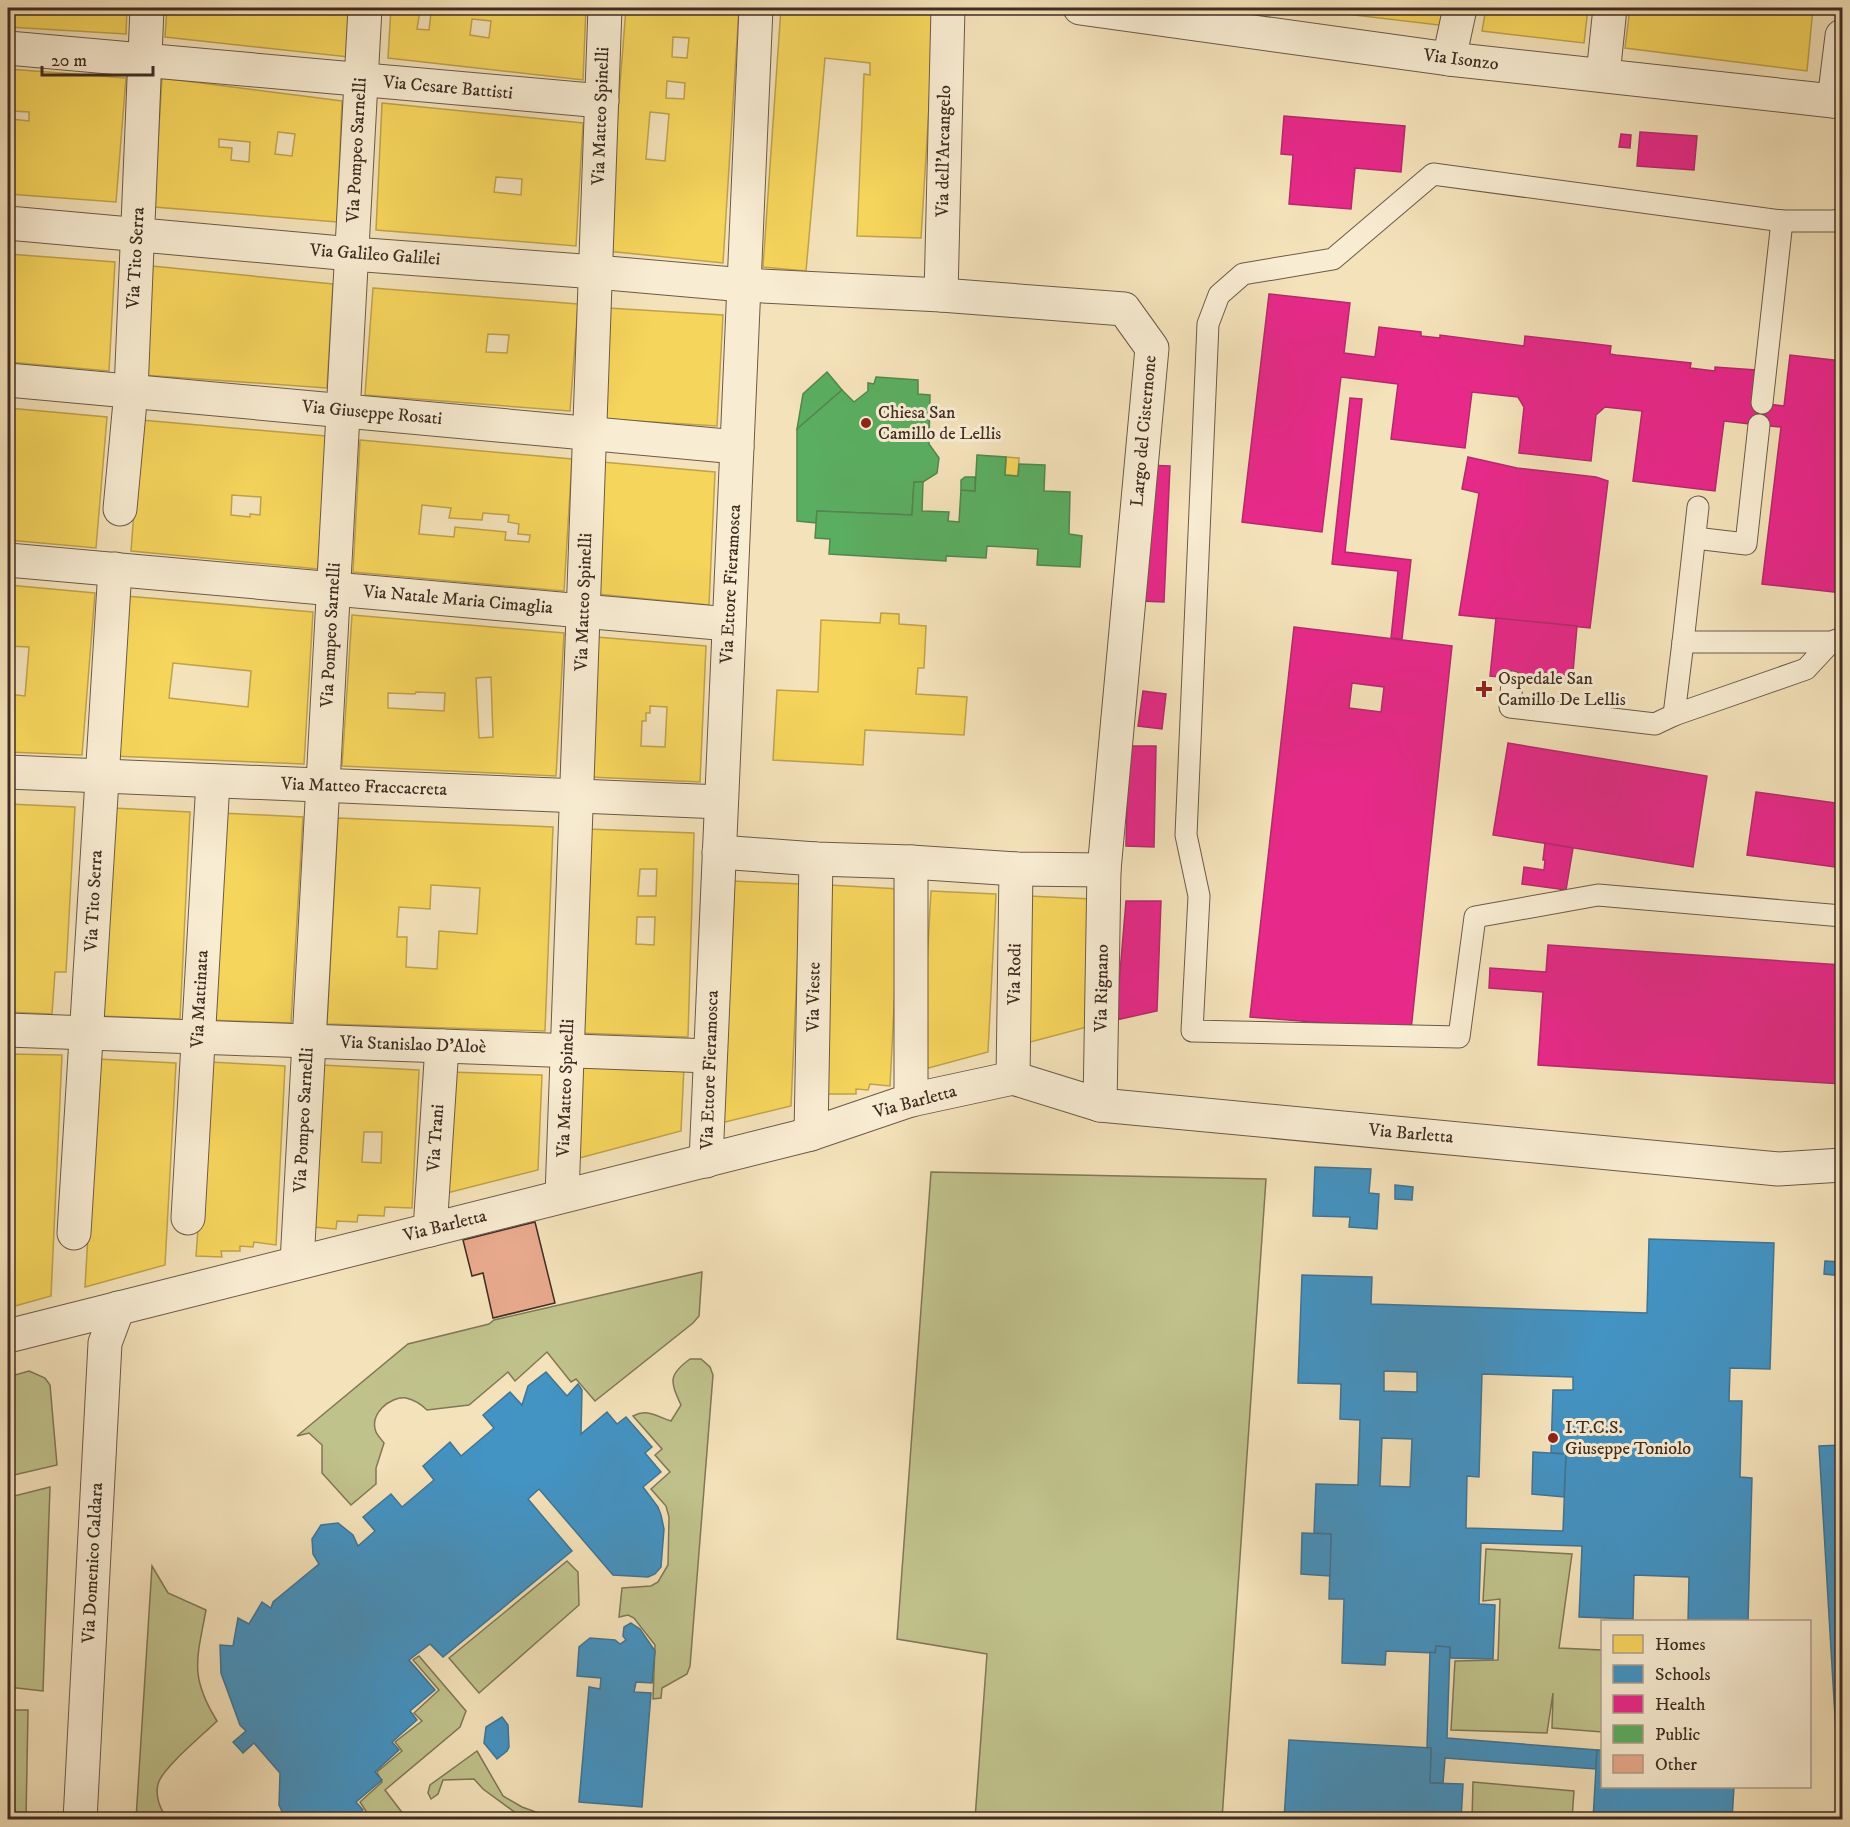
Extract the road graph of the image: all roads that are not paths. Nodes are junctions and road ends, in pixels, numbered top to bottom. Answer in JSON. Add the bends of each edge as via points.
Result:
{"nodes":[{"id":1,"x":147,"y":8,"type":"edge"},
{"id":2,"x":365,"y":8,"type":"edge"},
{"id":3,"x":605,"y":8,"type":"edge"},
{"id":4,"x":756,"y":8,"type":"edge"},
{"id":5,"x":948,"y":8,"type":"edge"},
{"id":6,"x":1080,"y":8,"type":"edge"},
{"id":7,"x":1460,"y":8,"type":"edge"},
{"id":8,"x":1610,"y":8,"type":"edge"},
{"id":9,"x":1842,"y":36,"type":"edge"},
{"id":10,"x":8,"y":48,"type":"edge"},
{"id":11,"x":145,"y":59,"type":"junction"},
{"id":12,"x":1449,"y":59,"type":"junction"},
{"id":13,"x":1603,"y":75,"type":"junction"},
{"id":14,"x":361,"y":80,"type":"junction"},
{"id":15,"x":602,"y":101,"type":"junction"},
{"id":16,"x":1838,"y":102,"type":"edge"},
{"id":17,"x":1842,"y":219,"type":"edge"},
{"id":18,"x":1782,"y":221,"type":"junction"},
{"id":19,"x":8,"y":223,"type":"edge"},
{"id":20,"x":137,"y":235,"type":"junction"},
{"id":21,"x":352,"y":254,"type":"junction"},
{"id":22,"x":596,"y":272,"type":"junction"},
{"id":23,"x":744,"y":285,"type":"junction"},
{"id":24,"x":941,"y":295,"type":"junction"},
{"id":25,"x":8,"y":380,"type":"edge"},
{"id":26,"x":130,"y":391,"type":"junction"},
{"id":27,"x":1762,"y":403,"type":"dead end"},
{"id":28,"x":343,"y":411,"type":"junction"},
{"id":29,"x":1759,"y":424,"type":"dead end"},
{"id":30,"x":590,"y":433,"type":"junction"},
{"id":31,"x":737,"y":447,"type":"junction"},
{"id":32,"x":1698,"y":507,"type":"dead end"},
{"id":33,"x":120,"y":509,"type":"dead end"},
{"id":34,"x":1695,"y":538,"type":"junction"},
{"id":35,"x":8,"y":560,"type":"edge"},
{"id":36,"x":115,"y":569,"type":"junction"},
{"id":37,"x":333,"y":589,"type":"junction"},
{"id":38,"x":583,"y":612,"type":"junction"},
{"id":39,"x":729,"y":624,"type":"junction"},
{"id":40,"x":1837,"y":640,"type":"edge"},
{"id":41,"x":1683,"y":642,"type":"junction"},
{"id":42,"x":1512,"y":682,"type":"dead end"},
{"id":43,"x":1674,"y":715,"type":"junction"},
{"id":44,"x":8,"y":772,"type":"edge"},
{"id":45,"x":102,"y":776,"type":"junction"},
{"id":46,"x":213,"y":780,"type":"junction"},
{"id":47,"x":323,"y":785,"type":"junction"},
{"id":48,"x":577,"y":796,"type":"junction"},
{"id":49,"x":721,"y":802,"type":"junction"},
{"id":50,"x":719,"y":852,"type":"junction"},
{"id":51,"x":816,"y":859,"type":"junction"},
{"id":52,"x":911,"y":862,"type":"junction"},
{"id":53,"x":1016,"y":869,"type":"junction"},
{"id":54,"x":1104,"y":870,"type":"junction"},
{"id":55,"x":1842,"y":916,"type":"edge"},
{"id":56,"x":8,"y":1030,"type":"edge"},
{"id":57,"x":86,"y":1033,"type":"junction"},
{"id":58,"x":198,"y":1037,"type":"junction"},
{"id":59,"x":309,"y":1041,"type":"junction"},
{"id":60,"x":442,"y":1046,"type":"junction"},
{"id":61,"x":568,"y":1050,"type":"junction"},
{"id":62,"x":710,"y":1056,"type":"junction"},
{"id":63,"x":1013,"y":1078,"type":"junction"},
{"id":64,"x":911,"y":1100,"type":"junction"},
{"id":65,"x":1100,"y":1105,"type":"junction"},
{"id":66,"x":811,"y":1134,"type":"junction"},
{"id":67,"x":706,"y":1161,"type":"junction"},
{"id":68,"x":1842,"y":1165,"type":"edge"},
{"id":69,"x":562,"y":1196,"type":"junction"},
{"id":70,"x":188,"y":1218,"type":"dead end"},
{"id":71,"x":430,"y":1230,"type":"junction"},
{"id":72,"x":74,"y":1233,"type":"dead end"},
{"id":73,"x":297,"y":1263,"type":"junction"},
{"id":74,"x":118,"y":1308,"type":"junction"},
{"id":75,"x":8,"y":1336,"type":"edge"},
{"id":76,"x":80,"y":1820,"type":"edge"}],
"edges":[{"from":1,"to":11,"type":"street","name":"Via Tito Serra"},
{"from":2,"to":14,"type":"street","name":"Via Pompeo Sarnelli"},
{"from":3,"to":15,"type":"street","name":"Via Matteo Spinelli"},
{"from":4,"to":23,"type":"street","name":"Via Ettore Fieramosca"},
{"from":5,"to":24,"type":"street","name":"Via dell'Arcangelo"},
{"from":6,"to":12,"type":"street","name":"Via Isonzo"},
{"from":7,"to":12,"type":"street"},
{"from":8,"to":13,"type":"street"},
{"from":9,"to":16,"type":"street"},
{"from":10,"to":11,"type":"street","name":"Via Cesare Battisti"},
{"from":11,"to":14,"type":"street","name":"Via Cesare Battisti"},
{"from":11,"to":20,"type":"street","name":"Via Tito Serra"},
{"from":12,"to":13,"type":"street","name":"Via Isonzo"},
{"from":13,"to":16,"type":"street","name":"Via Isonzo"},
{"from":14,"to":15,"type":"street","name":"Via Cesare Battisti"},
{"from":14,"to":21,"type":"street","name":"Via Pompeo Sarnelli"},
{"from":15,"to":22,"type":"street","name":"Via Matteo Spinelli"},
{"from":17,"to":18,"type":"lane"},
{"from":18,"to":27,"type":"lane"},
{"from":18,"to":55,"type":"lane","via":[[1433,174],[1334,259],[1243,274],[1219,295],[1208,324],[1186,835],[1199,896],[1192,1031],[1459,1037],[1475,917],[1598,895]]},
{"from":19,"to":20,"type":"street","name":"Via Galileo Galilei"},
{"from":20,"to":21,"type":"street","name":"Via Galileo Galilei"},
{"from":20,"to":26,"type":"street","name":"Via Tito Serra"},
{"from":21,"to":22,"type":"street","name":"Via Galileo Galilei"},
{"from":21,"to":28,"type":"street","name":"Via Pompeo Sarnelli"},
{"from":22,"to":23,"type":"street","name":"Via Galileo Galilei"},
{"from":22,"to":30,"type":"street","name":"Via Matteo Spinelli"},
{"from":23,"to":24,"type":"street","name":"Largo del Cisternone"},
{"from":23,"to":31,"type":"street","name":"Via Ettore Fieramosca"},
{"from":24,"to":54,"type":"street","name":"Largo del Cisternone","via":[[1124,309],[1152,348]]},
{"from":25,"to":26,"type":"street","name":"Via Giuseppe Rosati"},
{"from":26,"to":28,"type":"street","name":"Via Giuseppe Rosati"},
{"from":26,"to":33,"type":"street","name":"Via Tito Serra"},
{"from":28,"to":30,"type":"street","name":"Via Giuseppe Rosati"},
{"from":28,"to":37,"type":"street","name":"Via Pompeo Sarnelli"},
{"from":29,"to":34,"type":"lane","via":[[1746,544]]},
{"from":30,"to":31,"type":"street","name":"Via Giuseppe Rosati"},
{"from":30,"to":38,"type":"street","name":"Via Matteo Spinelli"},
{"from":31,"to":39,"type":"street","name":"Via Ettore Fieramosca"},
{"from":32,"to":34,"type":"lane"},
{"from":34,"to":41,"type":"lane"},
{"from":35,"to":36,"type":"street","name":"Via Natale Maria Cimaglia"},
{"from":36,"to":37,"type":"street","name":"Via Natale Maria Cimaglia"},
{"from":36,"to":45,"type":"street","name":"Via Tito Serra"},
{"from":37,"to":38,"type":"street","name":"Via Natale Maria Cimaglia"},
{"from":37,"to":47,"type":"street","name":"Via Pompeo Sarnelli"},
{"from":38,"to":39,"type":"street","name":"Via Natale Maria Cimaglia"},
{"from":38,"to":48,"type":"street","name":"Via Matteo Spinelli"},
{"from":39,"to":49,"type":"street","name":"Via Ettore Fieramosca"},
{"from":40,"to":41,"type":"lane"},
{"from":40,"to":43,"type":"lane","via":[[1806,669]]},
{"from":41,"to":43,"type":"lane"},
{"from":42,"to":43,"type":"lane","via":[[1510,707],[1655,724]]},
{"from":44,"to":45,"type":"street","name":"Via Matteo Fraccacreta"},
{"from":45,"to":46,"type":"street","name":"Via Matteo Fraccacreta"},
{"from":45,"to":57,"type":"street","name":"Via Tito Serra"},
{"from":46,"to":47,"type":"street","name":"Via Matteo Fraccacreta"},
{"from":46,"to":58,"type":"street","name":"Via Mattinata"},
{"from":47,"to":48,"type":"street","name":"Via Matteo Fraccacreta"},
{"from":47,"to":59,"type":"street","name":"Via Pompeo Sarnelli"},
{"from":48,"to":49,"type":"street","name":"Via Matteo Fraccacreta"},
{"from":48,"to":61,"type":"street","name":"Via Matteo Spinelli"},
{"from":49,"to":50,"type":"street","name":"Via Ettore Fieramosca"},
{"from":50,"to":51,"type":"street"},
{"from":50,"to":62,"type":"street","name":"Via Ettore Fieramosca"},
{"from":51,"to":52,"type":"street"},
{"from":51,"to":66,"type":"street","name":"Via Vieste"},
{"from":52,"to":53,"type":"street"},
{"from":52,"to":64,"type":"street"},
{"from":53,"to":54,"type":"street"},
{"from":53,"to":63,"type":"street","name":"Via Rodi"},
{"from":54,"to":65,"type":"street","name":"Via Rignano"},
{"from":56,"to":57,"type":"street","name":"Via Stanislao D'Aloè"},
{"from":57,"to":58,"type":"street","name":"Via Stanislao D'Aloè"},
{"from":57,"to":72,"type":"street","name":"Via Tito Serra"},
{"from":58,"to":59,"type":"street","name":"Via Stanislao D'Aloè"},
{"from":58,"to":70,"type":"street","name":"Via Mattinata"},
{"from":59,"to":60,"type":"street","name":"Via Stanislao D'Aloè"},
{"from":59,"to":73,"type":"street","name":"Via Pompeo Sarnelli"},
{"from":60,"to":61,"type":"street","name":"Via Stanislao D'Aloè"},
{"from":60,"to":71,"type":"street","name":"Via Trani"},
{"from":61,"to":62,"type":"street","name":"Via Stanislao D'Aloè"},
{"from":61,"to":69,"type":"street","name":"Via Matteo Spinelli"},
{"from":62,"to":67,"type":"street","name":"Via Ettore Fieramosca"},
{"from":63,"to":64,"type":"street","name":"Via Barletta"},
{"from":63,"to":65,"type":"street","name":"Via Barletta"},
{"from":64,"to":66,"type":"street","name":"Via Barletta"},
{"from":65,"to":68,"type":"street","name":"Via Barletta","via":[[1778,1168]]},
{"from":66,"to":67,"type":"street","name":"Via Barletta"},
{"from":67,"to":69,"type":"street","name":"Via Barletta"},
{"from":69,"to":71,"type":"street","name":"Via Barletta"},
{"from":71,"to":73,"type":"street","name":"Via Barletta"},
{"from":73,"to":74,"type":"street","name":"Via Barletta"},
{"from":74,"to":75,"type":"street","name":"Via Barletta"},
{"from":74,"to":76,"type":"street","name":"Via Domenico Caldara","via":[[105,1343]]}]}
